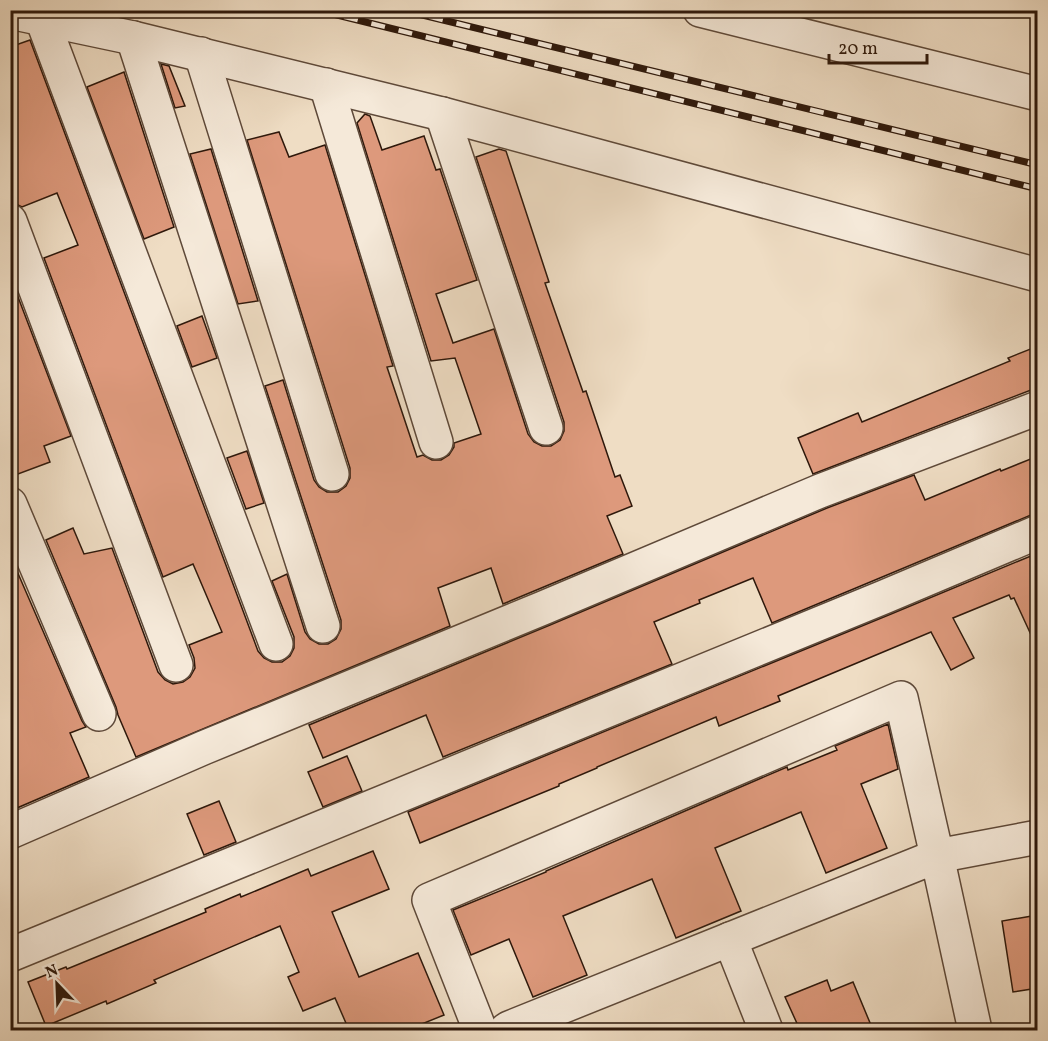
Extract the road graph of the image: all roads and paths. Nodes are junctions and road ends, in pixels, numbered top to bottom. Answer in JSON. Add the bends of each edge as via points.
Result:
{"nodes":[{"id":1,"x":700,"y":10,"type":"edge"},
{"id":2,"x":10,"y":12,"type":"edge"},
{"id":3,"x":42,"y":20,"type":"junction"},
{"id":4,"x":133,"y":38,"type":"junction"},
{"id":5,"x":201,"y":54,"type":"junction"},
{"id":6,"x":326,"y":85,"type":"junction"},
{"id":7,"x":1038,"y":94,"type":"edge"},
{"id":8,"x":442,"y":114,"type":"junction"},
{"id":9,"x":10,"y":221,"type":"edge"},
{"id":10,"x":1038,"y":275,"type":"edge"},
{"id":11,"x":1038,"y":408,"type":"edge"},
{"id":12,"x":546,"y":428,"type":"dead end"},
{"id":13,"x":436,"y":442,"type":"dead end"},
{"id":14,"x":332,"y":474,"type":"dead end"},
{"id":15,"x":10,"y":504,"type":"edge"},
{"id":16,"x":1038,"y":532,"type":"edge"},
{"id":17,"x":323,"y":626,"type":"dead end"},
{"id":18,"x":276,"y":644,"type":"dead end"},
{"id":19,"x":176,"y":665,"type":"dead end"},
{"id":20,"x":99,"y":714,"type":"dead end"},
{"id":21,"x":10,"y":832,"type":"edge"},
{"id":22,"x":1038,"y":837,"type":"edge"},
{"id":23,"x":937,"y":856,"type":"junction"},
{"id":24,"x":730,"y":939,"type":"junction"},
{"id":25,"x":10,"y":955,"type":"edge"},
{"id":26,"x":480,"y":1030,"type":"edge"},
{"id":27,"x":506,"y":1030,"type":"edge"},
{"id":28,"x":766,"y":1030,"type":"edge"},
{"id":29,"x":975,"y":1030,"type":"edge"}],
"edges":[{"from":1,"to":7,"type":"street"},
{"from":2,"to":3,"type":"street"},
{"from":3,"to":4,"type":"street"},
{"from":3,"to":18,"type":"street"},
{"from":4,"to":5,"type":"street"},
{"from":4,"to":17,"type":"street"},
{"from":5,"to":6,"type":"street"},
{"from":5,"to":14,"type":"street"},
{"from":6,"to":8,"type":"street"},
{"from":6,"to":13,"type":"street"},
{"from":8,"to":10,"type":"street"},
{"from":8,"to":12,"type":"street"},
{"from":9,"to":19,"type":"street"},
{"from":11,"to":21,"type":"street","via":[[820,491]]},
{"from":15,"to":20,"type":"street"},
{"from":16,"to":25,"type":"street"},
{"from":22,"to":23,"type":"street"},
{"from":23,"to":24,"type":"street"},
{"from":23,"to":26,"type":"street","via":[[901,698],[429,900]]},
{"from":23,"to":29,"type":"street"},
{"from":24,"to":27,"type":"street"},
{"from":24,"to":28,"type":"street"}]}
